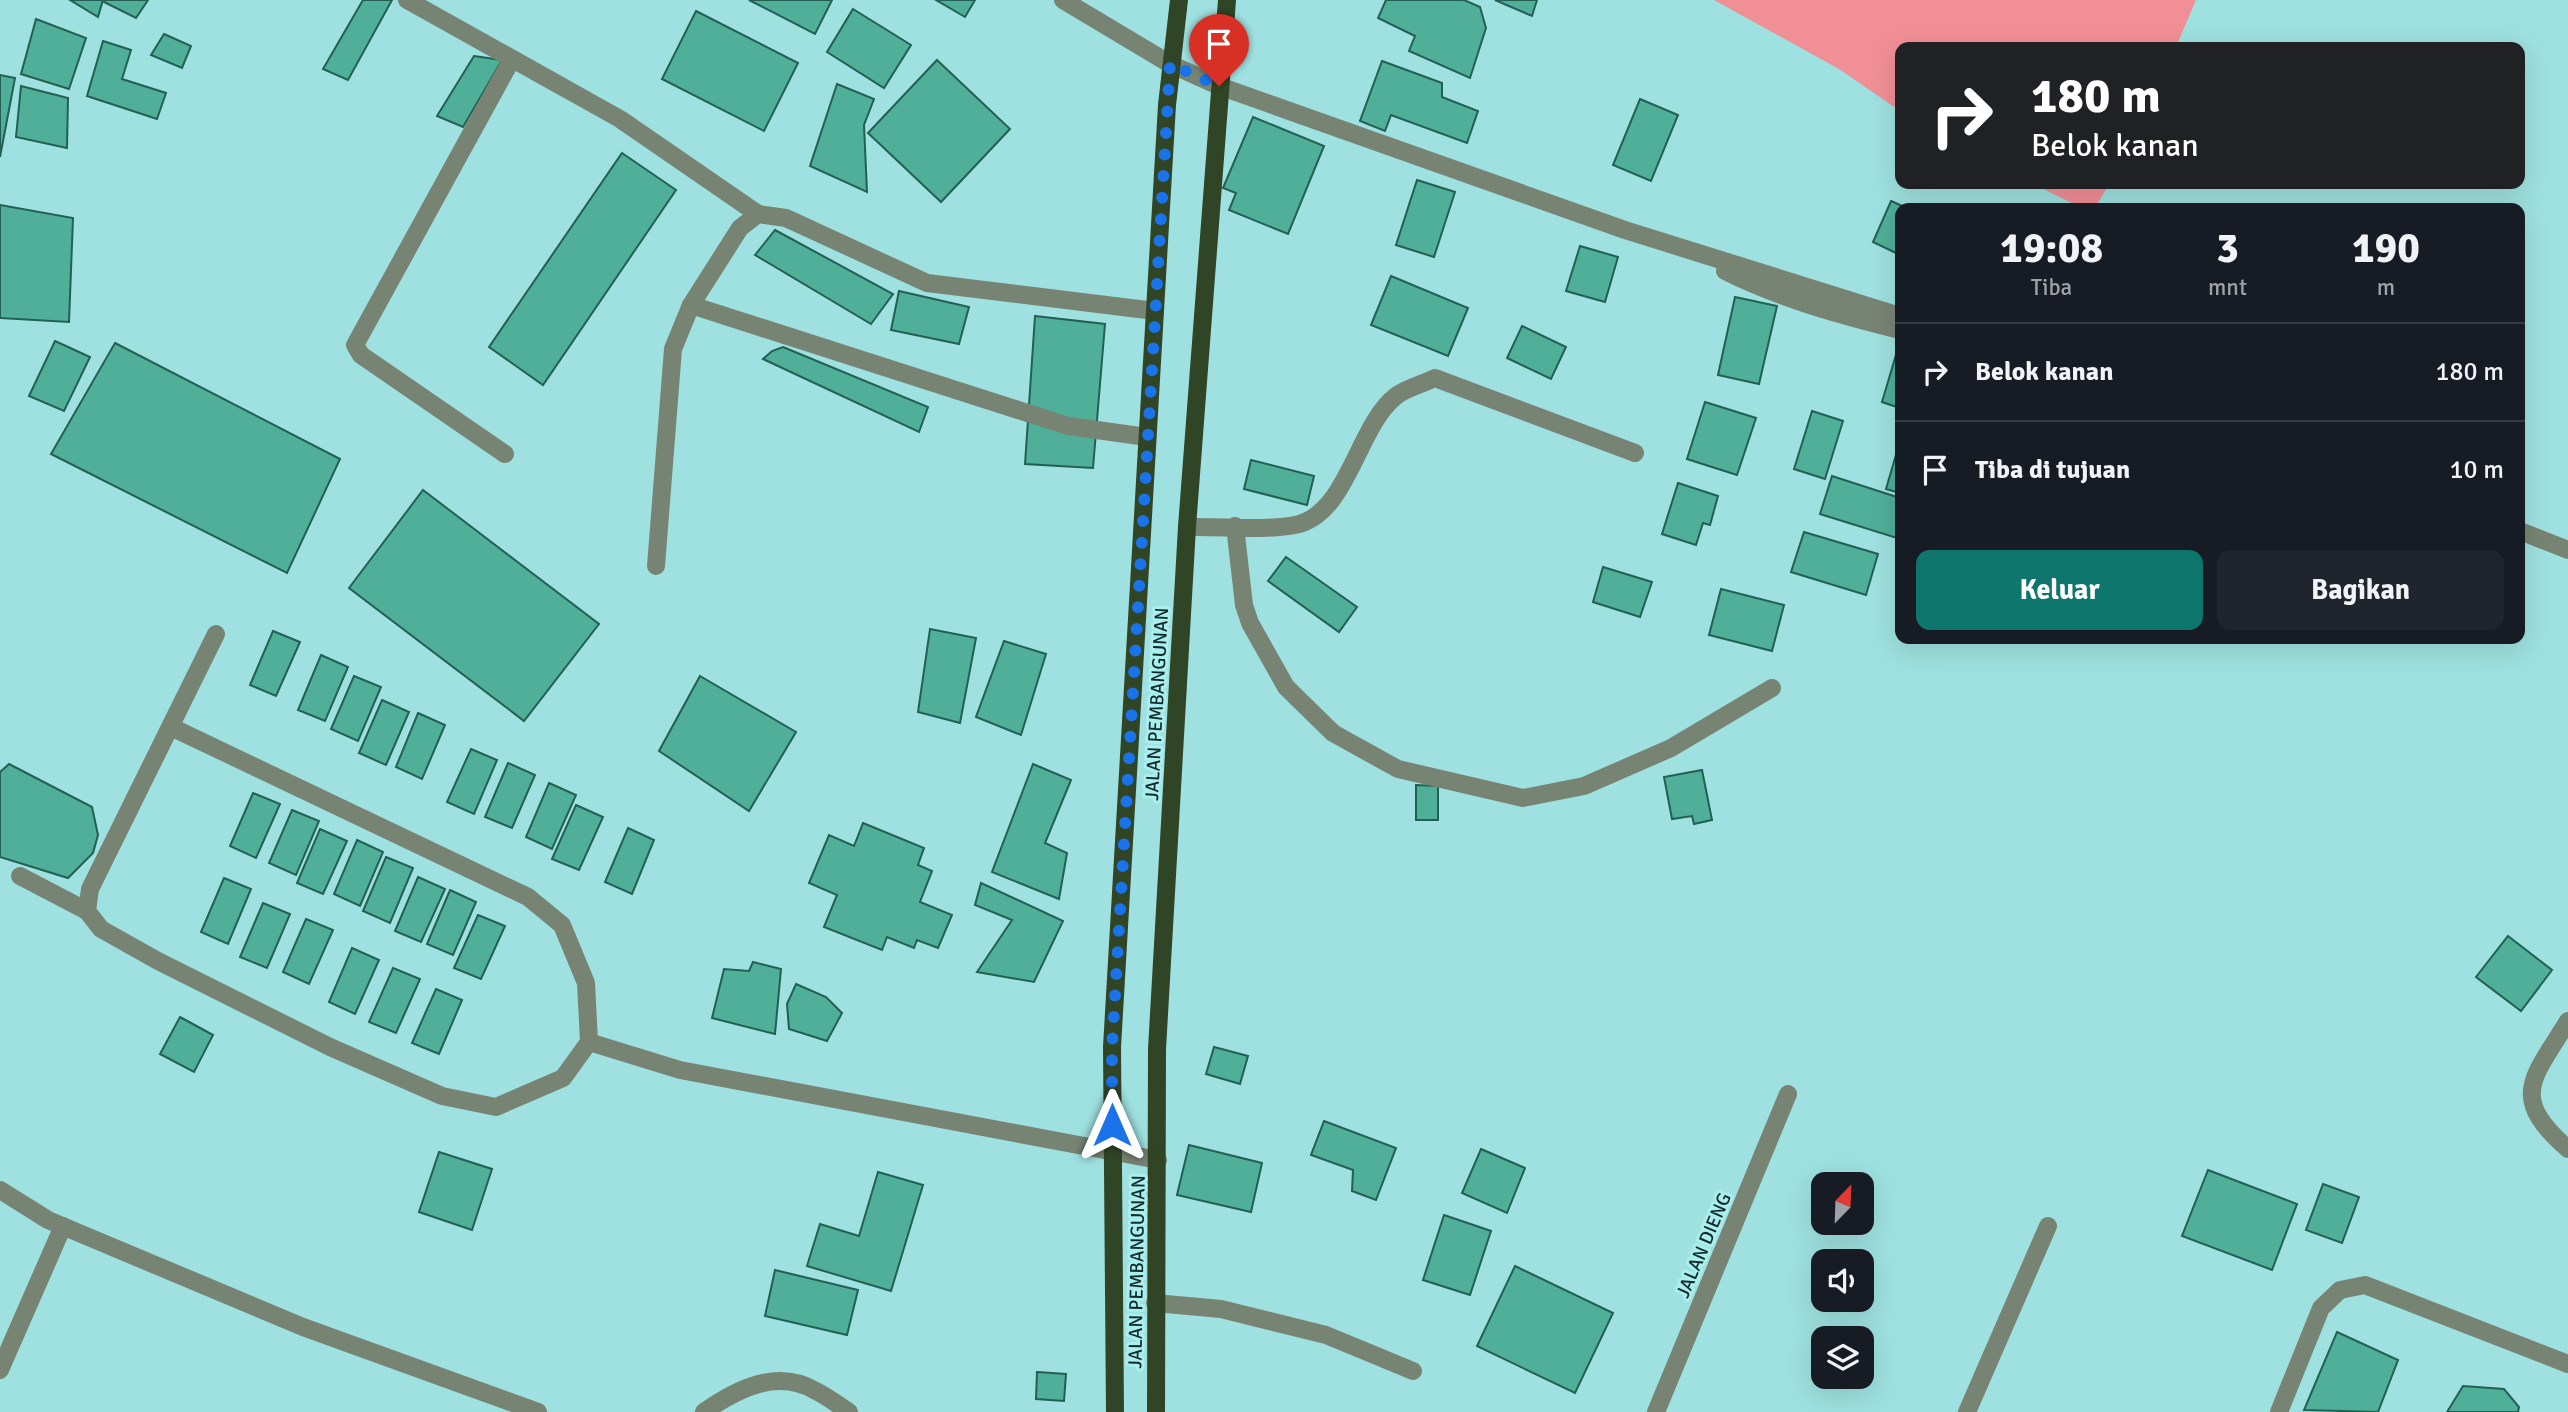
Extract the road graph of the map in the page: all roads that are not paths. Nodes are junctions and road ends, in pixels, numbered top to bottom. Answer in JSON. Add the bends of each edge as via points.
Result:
{"nodes":[{"id":1,"x":407,"y":0,"type":"edge"},
{"id":2,"x":1063,"y":0,"type":"edge"},
{"id":3,"x":1179,"y":0,"type":"edge"},
{"id":4,"x":1227,"y":0,"type":"edge"},
{"id":5,"x":512,"y":59,"type":"junction"},
{"id":6,"x":1170,"y":64,"type":"junction"},
{"id":7,"x":1219,"y":86,"type":"junction"},
{"id":8,"x":758,"y":214,"type":"junction"},
{"id":9,"x":1672,"y":245,"type":"junction"},
{"id":10,"x":691,"y":305,"type":"junction"},
{"id":11,"x":1154,"y":311,"type":"junction"},
{"id":12,"x":1895,"y":314,"type":"edge"},
{"id":13,"x":1895,"y":329,"type":"edge"},
{"id":14,"x":1147,"y":437,"type":"junction"},
{"id":15,"x":1635,"y":453,"type":"dead end"},
{"id":16,"x":505,"y":454,"type":"dead end"},
{"id":17,"x":1235,"y":526,"type":"junction"},
{"id":18,"x":1187,"y":527,"type":"junction"},
{"id":19,"x":2525,"y":533,"type":"edge"},
{"id":20,"x":2568,"y":550,"type":"edge"},
{"id":21,"x":656,"y":566,"type":"dead end"},
{"id":22,"x":216,"y":635,"type":"dead end"},
{"id":23,"x":1772,"y":688,"type":"dead end"},
{"id":24,"x":171,"y":727,"type":"junction"},
{"id":25,"x":20,"y":876,"type":"dead end"},
{"id":26,"x":87,"y":911,"type":"junction"},
{"id":27,"x":2568,"y":1021,"type":"edge"},
{"id":28,"x":589,"y":1042,"type":"junction"},
{"id":29,"x":1788,"y":1094,"type":"dead end"},
{"id":30,"x":2568,"y":1149,"type":"edge"},
{"id":31,"x":1112,"y":1150,"type":"junction"},
{"id":32,"x":1158,"y":1160,"type":"junction"},
{"id":33,"x":0,"y":1190,"type":"edge"},
{"id":34,"x":63,"y":1226,"type":"junction"},
{"id":35,"x":2048,"y":1226,"type":"dead end"},
{"id":36,"x":1155,"y":1303,"type":"junction"},
{"id":37,"x":2568,"y":1364,"type":"edge"},
{"id":38,"x":0,"y":1370,"type":"edge"},
{"id":39,"x":1413,"y":1371,"type":"dead end"},
{"id":40,"x":538,"y":1412,"type":"edge"},
{"id":41,"x":704,"y":1412,"type":"edge"},
{"id":42,"x":849,"y":1412,"type":"edge"},
{"id":43,"x":1115,"y":1412,"type":"edge"},
{"id":44,"x":1156,"y":1412,"type":"edge"},
{"id":45,"x":1656,"y":1412,"type":"edge"},
{"id":46,"x":1968,"y":1412,"type":"edge"},
{"id":47,"x":2279,"y":1412,"type":"edge"}],
"edges":[{"from":1,"to":5,"type":"street"},
{"from":2,"to":6,"type":"street"},
{"from":3,"to":6,"type":"main road","name":"JALAN PEMBANGUNAN"},
{"from":4,"to":7,"type":"main road","name":"JALAN PEMBANGUNAN"},
{"from":5,"to":8,"type":"street","via":[[620,119]]},
{"from":5,"to":16,"type":"street","via":[[355,345],[361,355]]},
{"from":6,"to":7,"type":"street"},
{"from":6,"to":11,"type":"main road","name":"JALAN PEMBANGUNAN"},
{"from":7,"to":9,"type":"street"},
{"from":7,"to":18,"type":"main road","name":"JALAN PEMBANGUNAN"},
{"from":8,"to":10,"type":"street","via":[[740,228]]},
{"from":8,"to":11,"type":"street","via":[[786,218],[927,283]]},
{"from":9,"to":12,"type":"street"},
{"from":9,"to":13,"type":"street","via":[[1760,289]]},
{"from":10,"to":14,"type":"street","via":[[1068,426]]},
{"from":10,"to":21,"type":"street","via":[[673,349]]},
{"from":11,"to":14,"type":"main road","name":"JALAN PEMBANGUNAN"},
{"from":14,"to":31,"type":"main road","name":"JALAN PEMBANGUNAN","via":[[1112,1047]]},
{"from":15,"to":17,"type":"street","via":[[1435,378],[1395,396],[1321,511],[1297,525]]},
{"from":17,"to":18,"type":"street"},
{"from":17,"to":23,"type":"street","via":[[1247,614],[1286,687],[1332,733],[1398,769],[1523,798],[1584,786],[1671,748]]},
{"from":18,"to":32,"type":"main road","name":"JALAN PEMBANGUNAN","via":[[1157,1049]]},
{"from":19,"to":20,"type":"street"},
{"from":22,"to":24,"type":"street"},
{"from":24,"to":26,"type":"street","via":[[90,889]]},
{"from":24,"to":28,"type":"street","via":[[528,897],[562,925],[586,983]]},
{"from":25,"to":26,"type":"street"},
{"from":26,"to":28,"type":"street","via":[[101,929],[158,961],[330,1047],[442,1096],[496,1107],[563,1078]]},
{"from":27,"to":30,"type":"street","via":[[2534,1079],[2532,1092],[2539,1121]]},
{"from":28,"to":31,"type":"street","via":[[680,1070]]},
{"from":29,"to":45,"type":"street","name":"JALAN DIENG"},
{"from":31,"to":32,"type":"street"},
{"from":31,"to":43,"type":"main road","name":"JALAN PEMBANGUNAN"},
{"from":32,"to":36,"type":"main road","name":"JALAN PEMBANGUNAN"},
{"from":33,"to":34,"type":"street"},
{"from":34,"to":38,"type":"street"},
{"from":34,"to":40,"type":"street","via":[[303,1327]]},
{"from":35,"to":46,"type":"street"},
{"from":36,"to":39,"type":"street","via":[[1221,1308],[1326,1335]]},
{"from":36,"to":44,"type":"main road","name":"JALAN PEMBANGUNAN"},
{"from":37,"to":47,"type":"street","via":[[2365,1286],[2340,1290],[2321,1308]]},
{"from":41,"to":42,"type":"street","via":[[732,1392],[790,1380]]}]}
